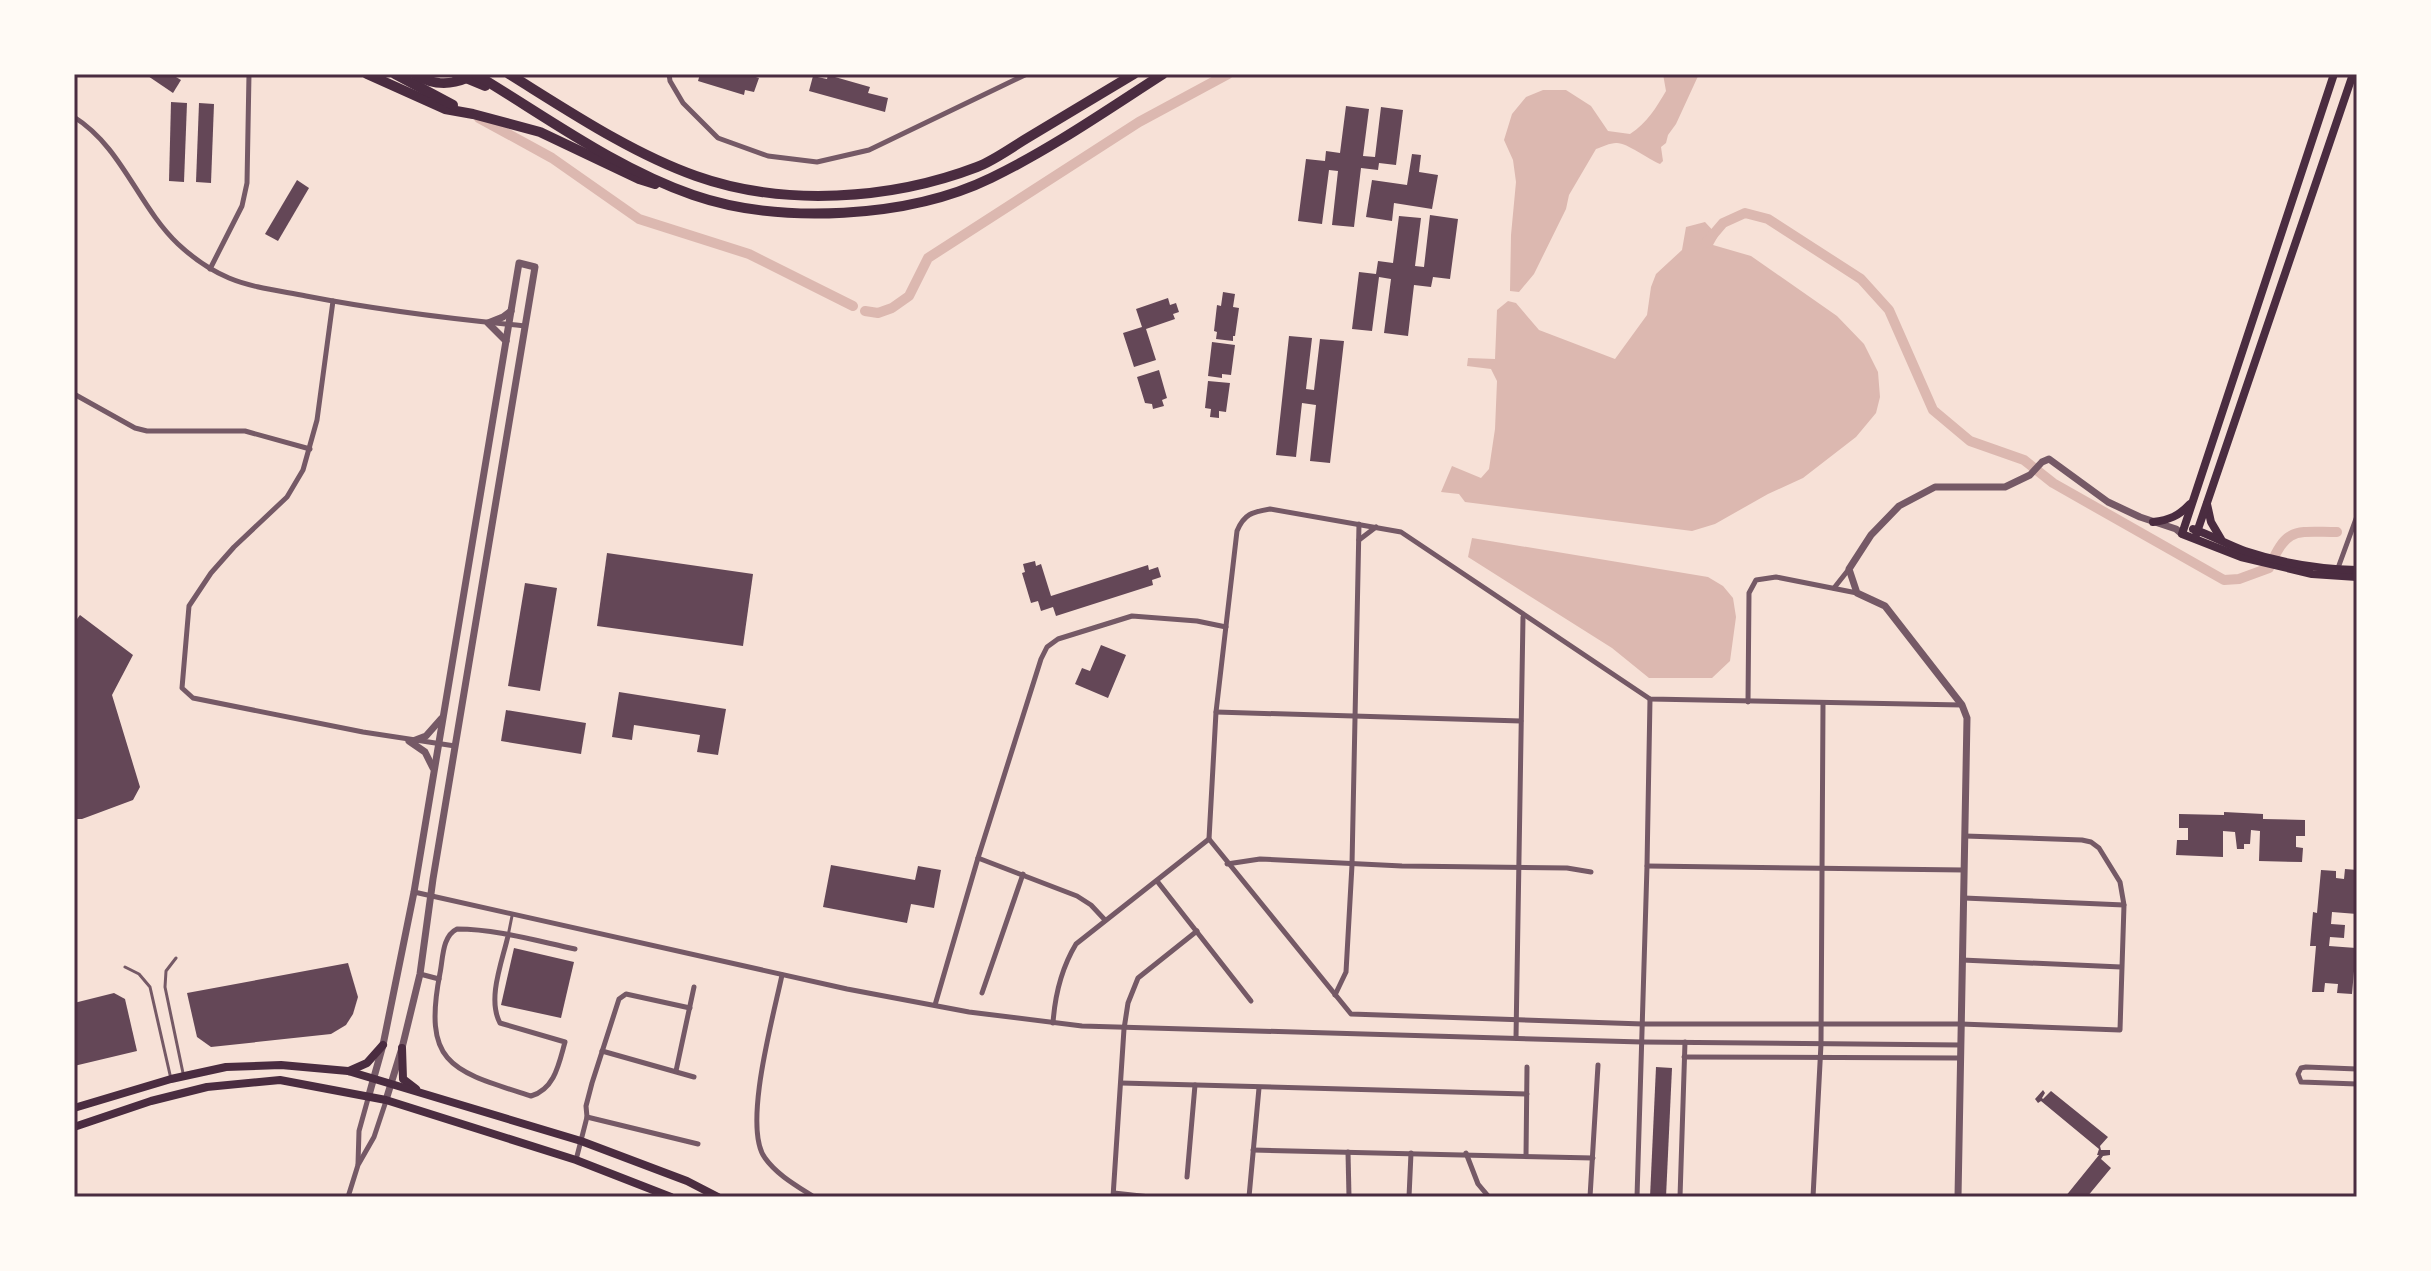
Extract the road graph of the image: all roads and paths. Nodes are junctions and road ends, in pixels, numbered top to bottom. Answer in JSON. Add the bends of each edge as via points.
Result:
{"nodes":[{"id":1,"x":249,"y":74,"type":"edge"},
{"id":2,"x":367,"y":74,"type":"edge"},
{"id":3,"x":395,"y":74,"type":"edge"},
{"id":4,"x":415,"y":74,"type":"edge"},
{"id":5,"x":456,"y":74,"type":"edge"},
{"id":6,"x":473,"y":74,"type":"edge"},
{"id":7,"x":509,"y":74,"type":"edge"},
{"id":8,"x":669,"y":74,"type":"edge"},
{"id":9,"x":1027,"y":74,"type":"edge"},
{"id":10,"x":1134,"y":74,"type":"edge"},
{"id":11,"x":1163,"y":74,"type":"edge"},
{"id":12,"x":2334,"y":74,"type":"edge"},
{"id":13,"x":2353,"y":74,"type":"edge"},
{"id":14,"x":517,"y":99,"type":"junction"},
{"id":15,"x":473,"y":114,"type":"junction"},
{"id":16,"x":74,"y":117,"type":"edge"},
{"id":17,"x":692,"y":195,"type":"junction"},
{"id":18,"x":210,"y":269,"type":"junction"},
{"id":19,"x":333,"y":301,"type":"junction"},
{"id":20,"x":511,"y":311,"type":"junction"},
{"id":21,"x":488,"y":323,"type":"junction"},
{"id":22,"x":509,"y":325,"type":"junction"},
{"id":23,"x":525,"y":326,"type":"junction"},
{"id":24,"x":506,"y":341,"type":"junction"},
{"id":25,"x":74,"y":394,"type":"edge"},
{"id":26,"x":310,"y":449,"type":"junction"},
{"id":27,"x":2193,"y":501,"type":"junction"},
{"id":28,"x":2207,"y":503,"type":"junction"},
{"id":29,"x":2357,"y":516,"type":"edge"},
{"id":30,"x":2153,"y":522,"type":"junction"},
{"id":31,"x":1351,"y":523,"type":"junction"},
{"id":32,"x":1359,"y":524,"type":"junction"},
{"id":33,"x":1376,"y":527,"type":"junction"},
{"id":34,"x":2181,"y":530,"type":"junction"},
{"id":35,"x":2196,"y":534,"type":"junction"},
{"id":36,"x":2222,"y":540,"type":"junction"},
{"id":37,"x":1358,"y":541,"type":"junction"},
{"id":38,"x":2266,"y":560,"type":"junction"},
{"id":39,"x":1849,"y":569,"type":"junction"},
{"id":40,"x":2357,"y":570,"type":"edge"},
{"id":41,"x":2338,"y":573,"type":"junction"},
{"id":42,"x":2357,"y":577,"type":"edge"},
{"id":43,"x":1834,"y":589,"type":"junction"},
{"id":44,"x":1857,"y":593,"type":"junction"},
{"id":45,"x":1523,"y":616,"type":"junction"},
{"id":46,"x":1226,"y":627,"type":"junction"},
{"id":47,"x":1650,"y":699,"type":"junction"},
{"id":48,"x":1748,"y":702,"type":"junction"},
{"id":49,"x":1823,"y":703,"type":"junction"},
{"id":50,"x":1962,"y":705,"type":"junction"},
{"id":51,"x":1216,"y":712,"type":"junction"},
{"id":52,"x":443,"y":716,"type":"junction"},
{"id":53,"x":1353,"y":716,"type":"junction"},
{"id":54,"x":1521,"y":721,"type":"junction"},
{"id":55,"x":411,"y":741,"type":"junction"},
{"id":56,"x":438,"y":744,"type":"junction"},
{"id":57,"x":455,"y":746,"type":"junction"},
{"id":58,"x":434,"y":770,"type":"junction"},
{"id":59,"x":1965,"y":836,"type":"junction"},
{"id":60,"x":1209,"y":839,"type":"junction"},
{"id":61,"x":978,"y":858,"type":"junction"},
{"id":62,"x":1227,"y":864,"type":"junction"},
{"id":63,"x":1352,"y":865,"type":"junction"},
{"id":64,"x":1647,"y":866,"type":"junction"},
{"id":65,"x":1519,"y":867,"type":"junction"},
{"id":66,"x":1822,"y":868,"type":"junction"},
{"id":67,"x":1964,"y":870,"type":"junction"},
{"id":68,"x":1591,"y":872,"type":"dead end"},
{"id":69,"x":1023,"y":874,"type":"junction"},
{"id":70,"x":1157,"y":881,"type":"junction"},
{"id":71,"x":414,"y":892,"type":"junction"},
{"id":72,"x":431,"y":895,"type":"junction"},
{"id":73,"x":1964,"y":898,"type":"junction"},
{"id":74,"x":2124,"y":905,"type":"junction"},
{"id":75,"x":512,"y":914,"type":"junction"},
{"id":76,"x":1105,"y":920,"type":"junction"},
{"id":77,"x":1197,"y":931,"type":"junction"},
{"id":78,"x":508,"y":936,"type":"junction"},
{"id":79,"x":575,"y":949,"type":"dead end"},
{"id":80,"x":176,"y":958,"type":"dead end"},
{"id":81,"x":1962,"y":960,"type":"junction"},
{"id":82,"x":125,"y":967,"type":"dead end"},
{"id":83,"x":2122,"y":967,"type":"junction"},
{"id":84,"x":420,"y":974,"type":"junction"},
{"id":85,"x":782,"y":975,"type":"junction"},
{"id":86,"x":439,"y":979,"type":"junction"},
{"id":87,"x":694,"y":987,"type":"dead end"},
{"id":88,"x":982,"y":993,"type":"dead end"},
{"id":89,"x":1335,"y":995,"type":"junction"},
{"id":90,"x":1251,"y":1001,"type":"dead end"},
{"id":91,"x":935,"y":1005,"type":"junction"},
{"id":92,"x":690,"y":1008,"type":"junction"},
{"id":93,"x":1516,"y":1019,"type":"junction"},
{"id":94,"x":1053,"y":1023,"type":"junction"},
{"id":95,"x":1643,"y":1024,"type":"junction"},
{"id":96,"x":1821,"y":1024,"type":"junction"},
{"id":97,"x":1961,"y":1024,"type":"junction"},
{"id":98,"x":1124,"y":1029,"type":"junction"},
{"id":99,"x":1516,"y":1038,"type":"junction"},
{"id":100,"x":1642,"y":1042,"type":"junction"},
{"id":101,"x":1685,"y":1042,"type":"junction"},
{"id":102,"x":1821,"y":1044,"type":"junction"},
{"id":103,"x":383,"y":1045,"type":"junction"},
{"id":104,"x":1961,"y":1045,"type":"junction"},
{"id":105,"x":402,"y":1048,"type":"junction"},
{"id":106,"x":602,"y":1051,"type":"junction"},
{"id":107,"x":1684,"y":1057,"type":"junction"},
{"id":108,"x":1820,"y":1058,"type":"junction"},
{"id":109,"x":1960,"y":1058,"type":"junction"},
{"id":110,"x":1598,"y":1065,"type":"dead end"},
{"id":111,"x":1527,"y":1067,"type":"dead end"},
{"id":112,"x":2357,"y":1069,"type":"edge"},
{"id":113,"x":348,"y":1071,"type":"junction"},
{"id":114,"x":676,"y":1071,"type":"junction"},
{"id":115,"x":184,"y":1077,"type":"junction"},
{"id":116,"x":694,"y":1077,"type":"dead end"},
{"id":117,"x":374,"y":1078,"type":"junction"},
{"id":118,"x":171,"y":1079,"type":"junction"},
{"id":119,"x":391,"y":1083,"type":"junction"},
{"id":120,"x":1121,"y":1083,"type":"junction"},
{"id":121,"x":2357,"y":1084,"type":"edge"},
{"id":122,"x":1195,"y":1085,"type":"junction"},
{"id":123,"x":1259,"y":1088,"type":"junction"},
{"id":124,"x":425,"y":1094,"type":"junction"},
{"id":125,"x":1527,"y":1094,"type":"junction"},
{"id":126,"x":369,"y":1095,"type":"junction"},
{"id":127,"x":386,"y":1100,"type":"junction"},
{"id":128,"x":74,"y":1108,"type":"edge"},
{"id":129,"x":587,"y":1117,"type":"junction"},
{"id":130,"x":74,"y":1127,"type":"edge"},
{"id":131,"x":581,"y":1141,"type":"junction"},
{"id":132,"x":698,"y":1144,"type":"dead end"},
{"id":133,"x":1253,"y":1150,"type":"junction"},
{"id":134,"x":1348,"y":1152,"type":"junction"},
{"id":135,"x":1411,"y":1153,"type":"junction"},
{"id":136,"x":1466,"y":1153,"type":"junction"},
{"id":137,"x":1526,"y":1156,"type":"junction"},
{"id":138,"x":1593,"y":1158,"type":"junction"},
{"id":139,"x":576,"y":1160,"type":"junction"},
{"id":140,"x":358,"y":1165,"type":"junction"},
{"id":141,"x":1187,"y":1177,"type":"dead end"},
{"id":142,"x":1114,"y":1195,"type":"edge"},
{"id":143,"x":348,"y":1197,"type":"edge"},
{"id":144,"x":671,"y":1197,"type":"edge"},
{"id":145,"x":718,"y":1197,"type":"edge"},
{"id":146,"x":814,"y":1197,"type":"edge"},
{"id":147,"x":1150,"y":1197,"type":"edge"},
{"id":148,"x":1249,"y":1197,"type":"edge"},
{"id":149,"x":1349,"y":1197,"type":"edge"},
{"id":150,"x":1409,"y":1197,"type":"edge"},
{"id":151,"x":1489,"y":1197,"type":"edge"},
{"id":152,"x":1590,"y":1197,"type":"edge"},
{"id":153,"x":1637,"y":1197,"type":"edge"},
{"id":154,"x":1680,"y":1197,"type":"edge"},
{"id":155,"x":1813,"y":1197,"type":"edge"},
{"id":156,"x":1958,"y":1197,"type":"edge"}],
"edges":[{"from":1,"to":18,"type":"street","via":[[247,183],[242,206]]},
{"from":2,"to":15,"type":"highway","via":[[445,109]]},
{"from":3,"to":15,"type":"highway"},
{"from":4,"to":6,"type":"highway","via":[[454,84]]},
{"from":5,"to":14,"type":"highway"},
{"from":6,"to":14,"type":"highway"},
{"from":7,"to":10,"type":"highway","via":[[606,132],[695,176],[725,185],[844,196],[930,182],[979,166]]},
{"from":8,"to":9,"type":"street","via":[[683,103],[718,138],[768,156],[817,162],[869,150]]},
{"from":11,"to":17,"type":"highway","via":[[1060,140],[990,179],[946,196],[894,208],[797,213]]},
{"from":12,"to":27,"type":"main road"},
{"from":13,"to":28,"type":"main road"},
{"from":14,"to":17,"type":"highway","via":[[608,155]]},
{"from":15,"to":17,"type":"highway","via":[[540,132],[639,179]]},
{"from":16,"to":18,"type":"street","via":[[103,140],[176,241]]},
{"from":18,"to":19,"type":"street","via":[[243,283]]},
{"from":19,"to":21,"type":"street"},
{"from":19,"to":26,"type":"street"},
{"from":20,"to":21,"type":"street"},
{"from":20,"to":22,"type":"street"},
{"from":20,"to":23,"type":"street","via":[[519,263],[535,267]]},
{"from":21,"to":22,"type":"street"},
{"from":21,"to":24,"type":"street"},
{"from":22,"to":23,"type":"street"},
{"from":22,"to":24,"type":"street"},
{"from":23,"to":57,"type":"street"},
{"from":24,"to":52,"type":"street"},
{"from":25,"to":26,"type":"street","via":[[147,431],[245,431]]},
{"from":26,"to":55,"type":"street","via":[[287,497],[234,547],[189,606],[182,688],[193,698]]},
{"from":27,"to":30,"type":"main road","via":[[2169,520]]},
{"from":27,"to":34,"type":"main road"},
{"from":28,"to":35,"type":"main road"},
{"from":28,"to":36,"type":"main road"},
{"from":29,"to":41,"type":"street"},
{"from":30,"to":34,"type":"street"},
{"from":30,"to":39,"type":"street","via":[[2108,502],[2049,459],[2005,487],[1935,487],[1899,506]]},
{"from":31,"to":32,"type":"street"},
{"from":31,"to":37,"type":"street"},
{"from":31,"to":46,"type":"street","via":[[1270,509],[1249,513],[1237,531]]},
{"from":32,"to":33,"type":"street"},
{"from":32,"to":37,"type":"street"},
{"from":33,"to":37,"type":"street"},
{"from":33,"to":45,"type":"street","via":[[1407,535]]},
{"from":34,"to":35,"type":"main road"},
{"from":35,"to":36,"type":"main road"},
{"from":35,"to":38,"type":"main road","via":[[2241,557]]},
{"from":36,"to":38,"type":"main road"},
{"from":37,"to":53,"type":"street"},
{"from":38,"to":41,"type":"main road"},
{"from":39,"to":43,"type":"street"},
{"from":39,"to":44,"type":"street"},
{"from":40,"to":41,"type":"main road"},
{"from":41,"to":42,"type":"main road"},
{"from":43,"to":44,"type":"street"},
{"from":43,"to":48,"type":"street","via":[[1776,577],[1756,580],[1749,593]]},
{"from":44,"to":50,"type":"street","via":[[1885,606]]},
{"from":45,"to":47,"type":"street"},
{"from":45,"to":54,"type":"street"},
{"from":46,"to":51,"type":"street"},
{"from":46,"to":61,"type":"street","via":[[1132,616],[1047,647]]},
{"from":47,"to":48,"type":"street"},
{"from":47,"to":64,"type":"street"},
{"from":48,"to":49,"type":"street"},
{"from":49,"to":50,"type":"street"},
{"from":49,"to":66,"type":"street"},
{"from":50,"to":59,"type":"street","via":[[1967,718]]},
{"from":51,"to":53,"type":"street"},
{"from":51,"to":60,"type":"street"},
{"from":52,"to":55,"type":"street","via":[[426,736]]},
{"from":52,"to":56,"type":"street"},
{"from":53,"to":54,"type":"street"},
{"from":53,"to":63,"type":"street"},
{"from":54,"to":65,"type":"street"},
{"from":55,"to":56,"type":"street"},
{"from":55,"to":58,"type":"street","via":[[430,758]]},
{"from":56,"to":57,"type":"street"},
{"from":56,"to":58,"type":"street"},
{"from":57,"to":72,"type":"street"},
{"from":58,"to":71,"type":"street"},
{"from":59,"to":67,"type":"street"},
{"from":59,"to":74,"type":"street","via":[[2091,842],[2120,882]]},
{"from":60,"to":62,"type":"street"},
{"from":60,"to":70,"type":"street"},
{"from":61,"to":69,"type":"street"},
{"from":61,"to":91,"type":"street"},
{"from":62,"to":63,"type":"street","via":[[1260,859]]},
{"from":62,"to":89,"type":"street"},
{"from":63,"to":65,"type":"street"},
{"from":63,"to":89,"type":"street","via":[[1346,972]]},
{"from":64,"to":66,"type":"street"},
{"from":64,"to":95,"type":"street"},
{"from":65,"to":68,"type":"street"},
{"from":65,"to":93,"type":"street"},
{"from":66,"to":67,"type":"street"},
{"from":66,"to":96,"type":"street"},
{"from":67,"to":73,"type":"street"},
{"from":69,"to":76,"type":"street","via":[[1077,896]]},
{"from":69,"to":88,"type":"street"},
{"from":70,"to":76,"type":"street"},
{"from":70,"to":77,"type":"street"},
{"from":71,"to":72,"type":"street"},
{"from":71,"to":103,"type":"street"},
{"from":72,"to":75,"type":"street"},
{"from":72,"to":84,"type":"street"},
{"from":73,"to":74,"type":"street"},
{"from":73,"to":81,"type":"street"},
{"from":74,"to":83,"type":"street"},
{"from":75,"to":78,"type":"lane"},
{"from":75,"to":85,"type":"street"},
{"from":76,"to":94,"type":"street","via":[[1071,952],[1057,988]]},
{"from":77,"to":90,"type":"street"},
{"from":77,"to":98,"type":"street","via":[[1138,978]]},
{"from":78,"to":79,"type":"street"},
{"from":78,"to":86,"type":"street","via":[[452,931]]},
{"from":78,"to":86,"type":"street","via":[[497,987],[495,1013],[500,1023],[565,1042],[553,1080],[542,1093],[531,1096],[467,1074],[442,1052],[434,1007]]},
{"from":80,"to":115,"type":"lane","via":[[166,971],[165,987]]},
{"from":81,"to":83,"type":"street"},
{"from":81,"to":97,"type":"street"},
{"from":82,"to":118,"type":"lane","via":[[150,987]]},
{"from":83,"to":97,"type":"street","via":[[2120,1030]]},
{"from":84,"to":86,"type":"street"},
{"from":84,"to":105,"type":"street"},
{"from":85,"to":91,"type":"street"},
{"from":85,"to":146,"type":"street","via":[[759,1088],[758,1136],[766,1160]]},
{"from":87,"to":92,"type":"street"},
{"from":89,"to":93,"type":"street","via":[[1351,1014]]},
{"from":91,"to":94,"type":"street"},
{"from":92,"to":106,"type":"street","via":[[626,994],[619,999]]},
{"from":92,"to":114,"type":"street"},
{"from":93,"to":95,"type":"street"},
{"from":93,"to":99,"type":"street"},
{"from":94,"to":98,"type":"street"},
{"from":95,"to":96,"type":"street"},
{"from":95,"to":100,"type":"street"},
{"from":96,"to":97,"type":"street"},
{"from":96,"to":102,"type":"street"},
{"from":97,"to":104,"type":"street"},
{"from":98,"to":99,"type":"street"},
{"from":98,"to":120,"type":"street"},
{"from":99,"to":100,"type":"street"},
{"from":100,"to":101,"type":"street"},
{"from":100,"to":153,"type":"street"},
{"from":101,"to":102,"type":"street"},
{"from":101,"to":107,"type":"street"},
{"from":102,"to":104,"type":"street"},
{"from":102,"to":108,"type":"street"},
{"from":103,"to":113,"type":"main road","via":[[367,1063]]},
{"from":103,"to":117,"type":"street"},
{"from":104,"to":109,"type":"street"},
{"from":105,"to":119,"type":"street"},
{"from":105,"to":124,"type":"main road","via":[[403,1079]]},
{"from":106,"to":114,"type":"street"},
{"from":106,"to":129,"type":"street"},
{"from":107,"to":108,"type":"street"},
{"from":107,"to":154,"type":"street"},
{"from":108,"to":109,"type":"street"},
{"from":108,"to":155,"type":"street"},
{"from":109,"to":156,"type":"street"},
{"from":110,"to":138,"type":"street"},
{"from":111,"to":125,"type":"street"},
{"from":112,"to":121,"type":"street","via":[[2306,1067],[2298,1074],[2301,1082]]},
{"from":113,"to":115,"type":"main road","via":[[244,1065]]},
{"from":113,"to":117,"type":"main road"},
{"from":114,"to":116,"type":"street"},
{"from":115,"to":118,"type":"main road"},
{"from":117,"to":119,"type":"main road"},
{"from":117,"to":126,"type":"street"},
{"from":118,"to":128,"type":"main road"},
{"from":119,"to":124,"type":"main road"},
{"from":119,"to":127,"type":"street"},
{"from":120,"to":122,"type":"street"},
{"from":120,"to":142,"type":"street"},
{"from":122,"to":123,"type":"street"},
{"from":122,"to":141,"type":"street"},
{"from":123,"to":125,"type":"street"},
{"from":123,"to":133,"type":"street"},
{"from":124,"to":131,"type":"main road"},
{"from":125,"to":137,"type":"street"},
{"from":126,"to":127,"type":"main road"},
{"from":126,"to":130,"type":"main road","via":[[280,1080],[207,1087]]},
{"from":126,"to":140,"type":"street","via":[[359,1131]]},
{"from":127,"to":139,"type":"main road"},
{"from":127,"to":140,"type":"street"},
{"from":129,"to":131,"type":"street"},
{"from":129,"to":132,"type":"street"},
{"from":131,"to":139,"type":"street"},
{"from":131,"to":145,"type":"main road"},
{"from":133,"to":134,"type":"street"},
{"from":133,"to":148,"type":"street"},
{"from":134,"to":135,"type":"street"},
{"from":134,"to":149,"type":"street"},
{"from":135,"to":136,"type":"street"},
{"from":135,"to":150,"type":"street"},
{"from":136,"to":137,"type":"street"},
{"from":136,"to":151,"type":"street"},
{"from":137,"to":138,"type":"street"},
{"from":138,"to":152,"type":"street"},
{"from":139,"to":144,"type":"main road"},
{"from":140,"to":143,"type":"street"},
{"from":142,"to":147,"type":"street"}]}
